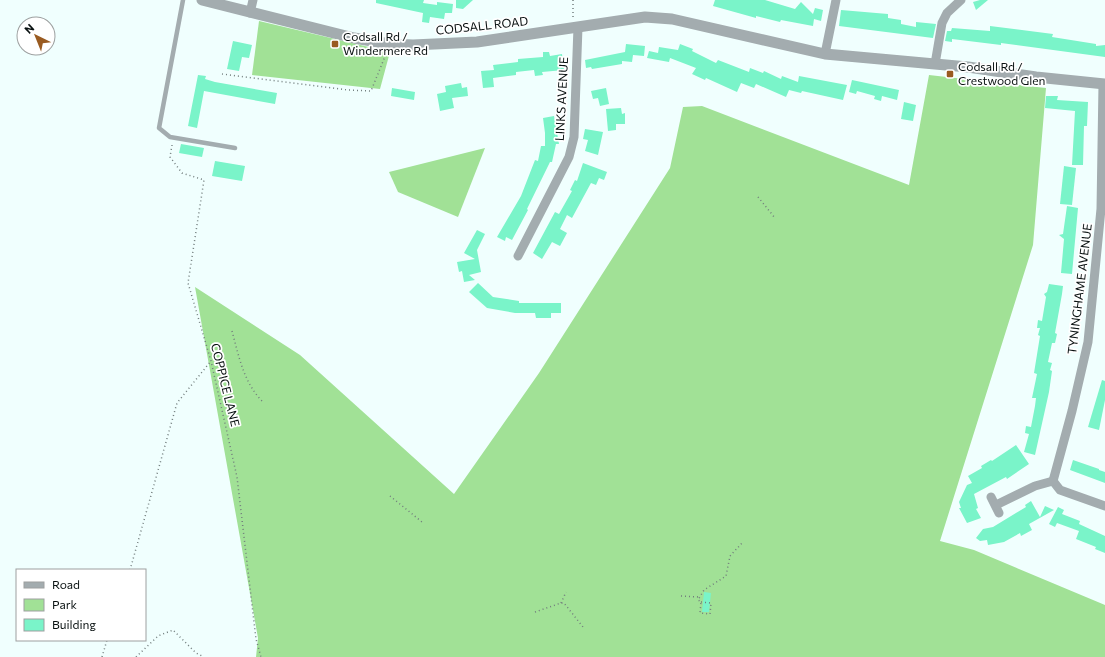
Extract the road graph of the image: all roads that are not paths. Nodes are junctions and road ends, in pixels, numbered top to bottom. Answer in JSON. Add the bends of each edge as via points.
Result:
{"nodes":[{"id":1,"x":183,"y":0,"type":"edge"},
{"id":2,"x":202,"y":0,"type":"edge"},
{"id":3,"x":253,"y":0,"type":"edge"},
{"id":4,"x":836,"y":0,"type":"edge"},
{"id":5,"x":961,"y":0,"type":"edge"},
{"id":6,"x":250,"y":12,"type":"junction"},
{"id":7,"x":578,"y":27,"type":"junction"},
{"id":8,"x":825,"y":54,"type":"junction"},
{"id":9,"x":935,"y":64,"type":"junction"},
{"id":10,"x":1104,"y":84,"type":"edge"},
{"id":11,"x":235,"y":148,"type":"dead end"},
{"id":12,"x":518,"y":256,"type":"dead end"},
{"id":13,"x":1053,"y":481,"type":"junction"},
{"id":14,"x":996,"y":505,"type":"dead end"},
{"id":15,"x":1105,"y":506,"type":"edge"}],
"edges":[{"from":1,"to":11,"type":"lane","via":[[160,128],[173,138]]},
{"from":2,"to":6,"type":"street","name":"CODSALL ROAD"},
{"from":3,"to":6,"type":"street"},
{"from":4,"to":8,"type":"street"},
{"from":5,"to":9,"type":"street","via":[[947,13],[942,23]]},
{"from":6,"to":7,"type":"street","name":"CODSALL ROAD","via":[[354,38],[390,44],[477,42]]},
{"from":7,"to":8,"type":"street","name":"CODSALL ROAD","via":[[645,17],[672,19]]},
{"from":7,"to":12,"type":"street","name":"LINKS AVENUE","via":[[574,137],[569,157]]},
{"from":8,"to":9,"type":"street","name":"CODSALL ROAD"},
{"from":9,"to":10,"type":"street","name":"CODSALL ROAD"},
{"from":10,"to":13,"type":"street","name":"TYNINGHAME AVENUE","via":[[1102,209],[1088,342]]},
{"from":13,"to":14,"type":"street","via":[[1035,486]]},
{"from":13,"to":15,"type":"street","via":[[1060,490]]}]}
